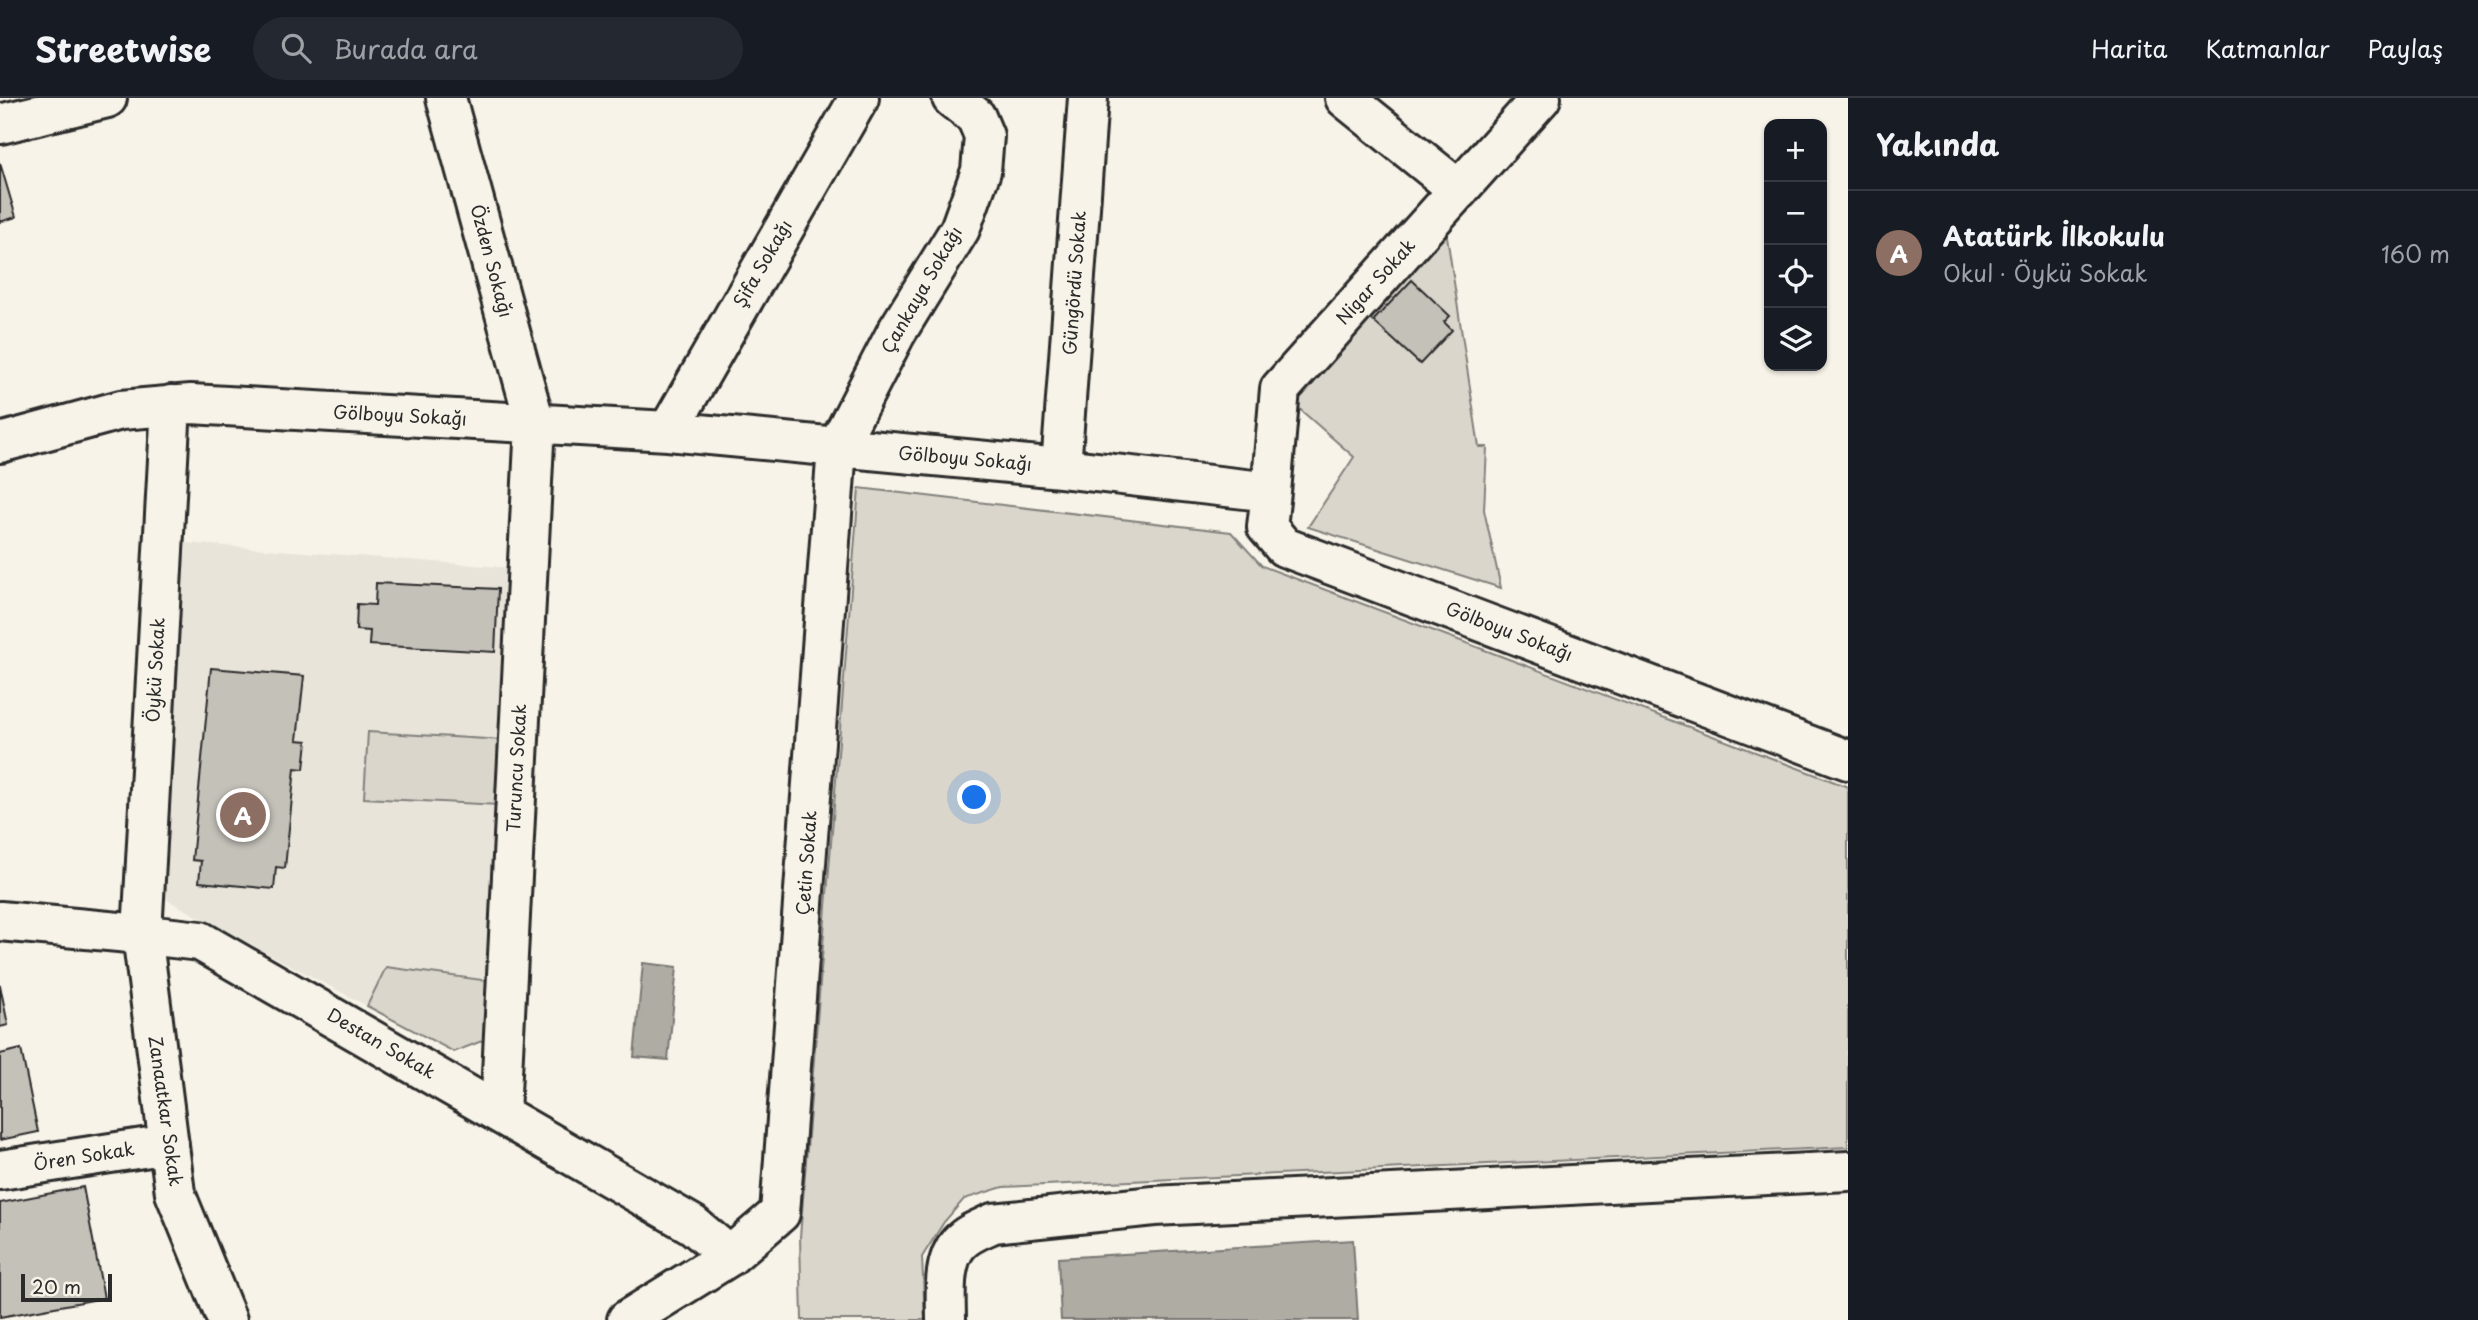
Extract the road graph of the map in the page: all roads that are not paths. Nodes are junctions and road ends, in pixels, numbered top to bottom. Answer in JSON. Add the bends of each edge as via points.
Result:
{"nodes":[{"id":1,"x":107,"y":98,"type":"edge"},
{"id":2,"x":446,"y":98,"type":"edge"},
{"id":3,"x":952,"y":98,"type":"edge"},
{"id":4,"x":1088,"y":98,"type":"edge"},
{"id":5,"x":1345,"y":98,"type":"edge"},
{"id":6,"x":1541,"y":98,"type":"edge"},
{"id":7,"x":857,"y":99,"type":"edge"},
{"id":8,"x":0,"y":124,"type":"edge"},
{"id":9,"x":1459,"y":190,"type":"junction"},
{"id":10,"x":171,"y":405,"type":"junction"},
{"id":11,"x":535,"y":423,"type":"junction"},
{"id":12,"x":668,"y":430,"type":"junction"},
{"id":13,"x":0,"y":443,"type":"edge"},
{"id":14,"x":837,"y":447,"type":"junction"},
{"id":15,"x":1061,"y":468,"type":"junction"},
{"id":16,"x":1271,"y":492,"type":"junction"},
{"id":17,"x":1848,"y":760,"type":"edge"},
{"id":18,"x":0,"y":922,"type":"edge"},
{"id":19,"x":142,"y":934,"type":"junction"},
{"id":20,"x":500,"y":1113,"type":"junction"},
{"id":21,"x":169,"y":1144,"type":"junction"},
{"id":22,"x":0,"y":1170,"type":"edge"},
{"id":23,"x":1848,"y":1171,"type":"edge"},
{"id":24,"x":730,"y":1256,"type":"junction"},
{"id":25,"x":227,"y":1320,"type":"edge"},
{"id":26,"x":627,"y":1320,"type":"edge"},
{"id":27,"x":946,"y":1320,"type":"edge"}],
"edges":[{"from":1,"to":8,"type":"street"},
{"from":2,"to":11,"type":"street","name":"Özden Sokağı"},
{"from":3,"to":14,"type":"street","name":"Çankaya Sokağı","via":[[976,117],[984,136],[982,171],[960,229],[896,332]]},
{"from":4,"to":15,"type":"street","name":"Güngördü Sokak"},
{"from":5,"to":9,"type":"street"},
{"from":6,"to":9,"type":"street","name":"Nigar Sokak"},
{"from":7,"to":12,"type":"street","name":"Şifa Sokağı"},
{"from":9,"to":16,"type":"street","name":"Nigar Sokak","via":[[1280,389]]},
{"from":10,"to":11,"type":"street","name":"Gölboyu Sokağı"},
{"from":10,"to":13,"type":"street","name":"Gölboyu Sokağı","via":[[121,410]]},
{"from":10,"to":19,"type":"street","name":"Öykü Sokak"},
{"from":11,"to":12,"type":"street","name":"Gölboyu Sokağı"},
{"from":11,"to":20,"type":"street","name":"Turuncu Sokak"},
{"from":12,"to":14,"type":"street","name":"Gölboyu Sokağı"},
{"from":14,"to":15,"type":"street","name":"Gölboyu Sokağı"},
{"from":14,"to":24,"type":"street","name":"Çetin Sokak","via":[[780,1213]]},
{"from":15,"to":16,"type":"street","name":"Gölboyu Sokağı"},
{"from":16,"to":17,"type":"street","name":"Gölboyu Sokağı","via":[[1267,527],[1284,547]]},
{"from":18,"to":19,"type":"street","name":"Destan Sokak"},
{"from":19,"to":20,"type":"street","name":"Destan Sokak","via":[[200,942]]},
{"from":19,"to":21,"type":"street","name":"Zanaatkar Sokak"},
{"from":20,"to":24,"type":"street","name":"Destan Sokak","via":[[693,1225]]},
{"from":21,"to":22,"type":"street","name":"Ören Sokak"},
{"from":21,"to":25,"type":"street","name":"Zanaatkar Sokak","via":[[175,1193]]},
{"from":23,"to":27,"type":"street","via":[[1154,1206],[993,1223],[957,1244],[947,1271]]},
{"from":24,"to":26,"type":"street","name":"Çetin Sokak"}]}
